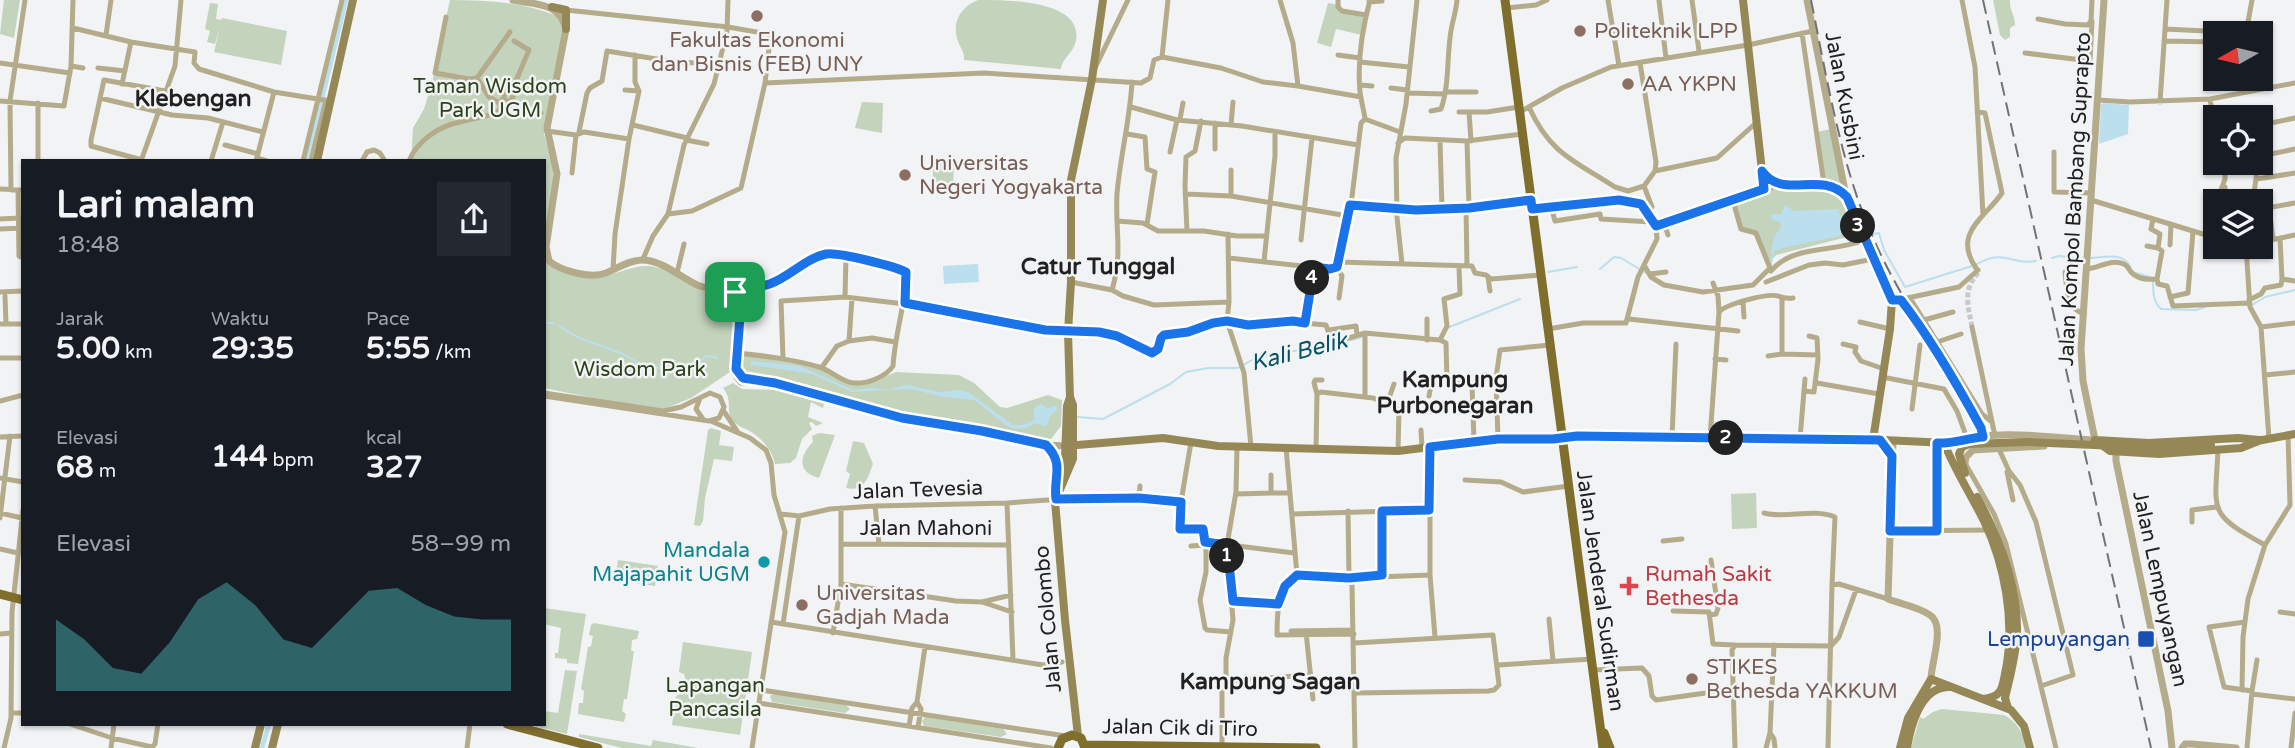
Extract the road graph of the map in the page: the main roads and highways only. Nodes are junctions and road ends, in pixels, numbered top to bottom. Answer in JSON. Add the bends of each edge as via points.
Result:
{"nodes":[{"id":1,"x":351,"y":0,"type":"edge"},
{"id":2,"x":1103,"y":0,"type":"edge"},
{"id":3,"x":1742,"y":0,"type":"edge"},
{"id":4,"x":1505,"y":4,"type":"edge"},
{"id":5,"x":552,"y":7,"type":"road end"},
{"id":6,"x":566,"y":29,"type":"road end"},
{"id":7,"x":317,"y":159,"type":"edge"},
{"id":8,"x":2292,"y":435,"type":"edge"},
{"id":9,"x":1562,"y":438,"type":"junction"},
{"id":10,"x":1877,"y":440,"type":"junction"},
{"id":11,"x":2265,"y":440,"type":"junction"},
{"id":12,"x":1968,"y":441,"type":"junction"},
{"id":13,"x":1944,"y":443,"type":"junction"},
{"id":14,"x":2096,"y":443,"type":"junction"},
{"id":15,"x":1069,"y":446,"type":"junction"},
{"id":16,"x":2215,"y":448,"type":"junction"},
{"id":17,"x":1056,"y":499,"type":"junction"},
{"id":18,"x":1994,"y":530,"type":"junction"},
{"id":19,"x":0,"y":594,"type":"edge"},
{"id":20,"x":18,"y":599,"type":"edge"},
{"id":21,"x":2011,"y":655,"type":"junction"},
{"id":22,"x":1953,"y":688,"type":"junction"},
{"id":23,"x":1983,"y":699,"type":"junction"},
{"id":24,"x":2008,"y":708,"type":"junction"},
{"id":25,"x":260,"y":726,"type":"edge"},
{"id":26,"x":278,"y":726,"type":"edge"},
{"id":27,"x":515,"y":726,"type":"edge"},
{"id":28,"x":1601,"y":729,"type":"junction"},
{"id":29,"x":1077,"y":736,"type":"junction"},
{"id":30,"x":1085,"y":746,"type":"edge"},
{"id":31,"x":1600,"y":747,"type":"edge"},
{"id":32,"x":255,"y":748,"type":"edge"},
{"id":33,"x":272,"y":748,"type":"edge"},
{"id":34,"x":598,"y":748,"type":"edge"},
{"id":35,"x":1058,"y":748,"type":"edge"},
{"id":36,"x":1316,"y":748,"type":"edge"},
{"id":37,"x":1610,"y":748,"type":"edge"},
{"id":38,"x":1900,"y":748,"type":"edge"},
{"id":39,"x":1907,"y":748,"type":"edge"},
{"id":40,"x":2030,"y":748,"type":"edge"}],
"edges":[{"from":1,"to":7,"type":"main road","via":[[324,99]]},
{"from":2,"to":15,"type":"main road","name":"Jalan Colombo","via":[[1071,180],[1068,332],[1073,405]]},
{"from":3,"to":10,"type":"main road","name":"Jalan Kusbini","via":[[1762,171],[1779,184],[1824,184],[1847,197],[1896,300],[1879,394]]},
{"from":4,"to":9,"type":"main road","name":"Jalan Jenderal Sudirman"},
{"from":5,"to":6,"type":"main road","via":[[566,9]]},
{"from":8,"to":11,"type":"main road"},
{"from":9,"to":10,"type":"main road"},
{"from":9,"to":15,"type":"main road","via":[[1498,439],[1398,451],[1237,447],[1163,438]]},
{"from":9,"to":28,"type":"main road","name":"Jalan Jenderal Sudirman"},
{"from":10,"to":13,"type":"main road"},
{"from":11,"to":14,"type":"main road"},
{"from":11,"to":16,"type":"main road"},
{"from":12,"to":13,"type":"main road"},
{"from":12,"to":14,"type":"main road","bridge":true},
{"from":12,"to":18,"type":"main road","via":[[1959,454]]},
{"from":13,"to":18,"type":"main road"},
{"from":14,"to":16,"type":"main road","bridge":true},
{"from":14,"to":16,"type":"main road","via":[[2109,451],[2143,454]]},
{"from":15,"to":17,"type":"main road","name":"Jalan Colombo","via":[[1054,487]]},
{"from":15,"to":17,"type":"main road","name":"Jalan Colombo","via":[[1072,463]]},
{"from":17,"to":29,"type":"main road","name":"Jalan Colombo"},
{"from":18,"to":21,"type":"main road","via":[[2015,605]]},
{"from":19,"to":20,"type":"main road"},
{"from":21,"to":23,"type":"main road","via":[[2000,693]]},
{"from":21,"to":24,"type":"main road","via":[[2005,698]]},
{"from":22,"to":23,"type":"main road"},
{"from":22,"to":38,"type":"main road","via":[[1931,679],[1908,718]]},
{"from":22,"to":39,"type":"main road","via":[[1936,689],[1927,696],[1912,724]]},
{"from":23,"to":24,"type":"main road"},
{"from":24,"to":40,"type":"main road","via":[[2024,726]]},
{"from":25,"to":32,"type":"main road"},
{"from":26,"to":33,"type":"main road"},
{"from":27,"to":34,"type":"main road"},
{"from":28,"to":31,"type":"main road","name":"Jalan Jenderal Sudirman"},
{"from":28,"to":37,"type":"main road"},
{"from":29,"to":30,"type":"main road"},
{"from":29,"to":35,"type":"main road","via":[[1066,736]]},
{"from":30,"to":36,"type":"main road","name":"Jalan Cik di Tiro"}]}
